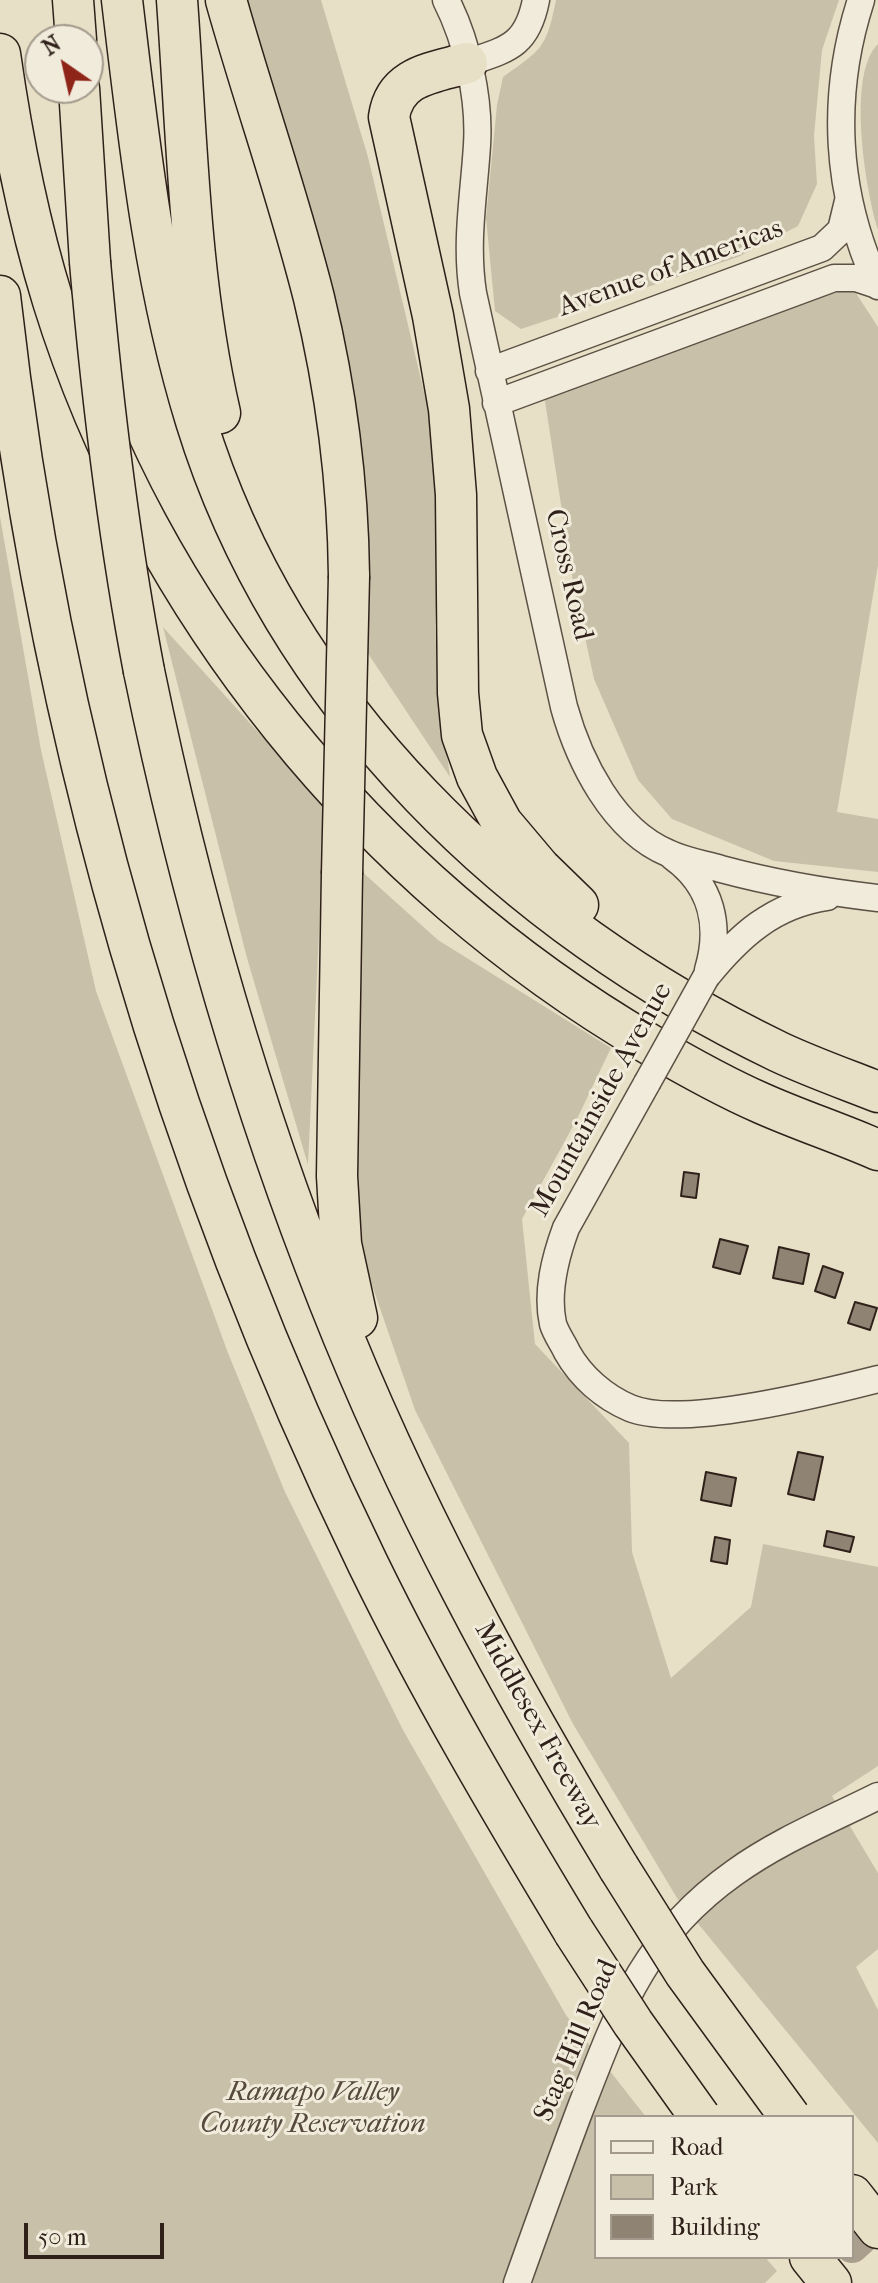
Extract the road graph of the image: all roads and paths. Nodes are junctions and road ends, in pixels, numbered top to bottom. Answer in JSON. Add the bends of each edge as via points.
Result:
{"nodes":[{"id":1,"x":73,"y":0,"type":"edge"},
{"id":2,"x":122,"y":0,"type":"edge"},
{"id":3,"x":177,"y":0,"type":"edge"},
{"id":4,"x":226,"y":0,"type":"edge"},
{"id":5,"x":446,"y":0,"type":"edge"},
{"id":6,"x":536,"y":0,"type":"edge"},
{"id":7,"x":861,"y":0,"type":"edge"},
{"id":8,"x":75,"y":24,"type":"edge"},
{"id":9,"x":0,"y":54,"type":"edge"},
{"id":10,"x":467,"y":63,"type":"junction"},
{"id":11,"x":80,"y":104,"type":"edge"},
{"id":12,"x":848,"y":201,"type":"junction"},
{"id":13,"x":878,"y":286,"type":"edge"},
{"id":14,"x":0,"y":296,"type":"edge"},
{"id":15,"x":489,"y":371,"type":"junction"},
{"id":16,"x":496,"y":403,"type":"junction"},
{"id":17,"x":421,"y":797,"type":"junction"},
{"id":18,"x":666,"y":853,"type":"junction"},
{"id":19,"x":868,"y":897,"type":"edge"},
{"id":20,"x":706,"y":977,"type":"junction"},
{"id":21,"x":728,"y":1025,"type":"junction"},
{"id":22,"x":780,"y":1052,"type":"junction"},
{"id":23,"x":878,"y":1073,"type":"edge"},
{"id":24,"x":878,"y":1092,"type":"edge"},
{"id":25,"x":875,"y":1148,"type":"edge"},
{"id":26,"x":878,"y":1379,"type":"edge"},
{"id":27,"x":878,"y":1392,"type":"edge"},
{"id":28,"x":823,"y":1393,"type":"junction"},
{"id":29,"x":458,"y":1583,"type":"junction"},
{"id":30,"x":878,"y":1796,"type":"edge"},
{"id":31,"x":699,"y":2115,"type":"edge"},
{"id":32,"x":789,"y":2115,"type":"edge"},
{"id":33,"x":854,"y":2198,"type":"edge"},
{"id":34,"x":878,"y":2228,"type":"edge"},
{"id":35,"x":812,"y":2259,"type":"edge"},
{"id":36,"x":517,"y":2283,"type":"edge"},
{"id":37,"x":831,"y":2283,"type":"edge"}],
"edges":[{"from":1,"to":8,"type":"highway"},
{"from":2,"to":17,"type":"highway","via":[[159,267],[182,373],[216,475],[262,576],[320,675]]},
{"from":3,"to":17,"type":"highway","via":[[195,263],[225,431],[256,521],[305,621]]},
{"from":4,"to":29,"type":"highway","bridge":true,"via":[[303,259],[343,463],[349,576],[337,1140],[341,1244],[364,1344]]},
{"from":5,"to":10,"type":"street","name":"Cross Road"},
{"from":6,"to":10,"type":"street","via":[[518,43]]},
{"from":7,"to":12,"type":"street","via":[[841,91]]},
{"from":9,"to":25,"type":"highway","via":[[29,217],[90,402],[141,514],[203,618],[272,714],[343,796],[423,875],[553,982],[704,1075]]},
{"from":10,"to":15,"type":"street","name":"Cross Road","via":[[477,141],[468,261]]},
{"from":10,"to":21,"type":"highway","via":[[405,84],[389,117],[449,409],[462,735],[488,800],[540,868],[595,921]]},
{"from":11,"to":29,"type":"highway","bridge":true,"via":[[90,262],[119,527],[144,671],[201,915],[280,1167],[354,1363]]},
{"from":12,"to":13,"type":"street"},
{"from":12,"to":15,"type":"street","name":"Avenue of Americas","via":[[841,230],[822,248]]},
{"from":13,"to":16,"type":"street","via":[[834,278]]},
{"from":14,"to":31,"type":"highway","bridge":true,"via":[[35,539],[76,740],[127,938],[189,1132],[261,1324],[369,1566],[457,1735],[574,1932]]},
{"from":15,"to":16,"type":"street","name":"Cross Road"},
{"from":16,"to":18,"type":"street","name":"Cross Road","via":[[570,730],[605,798]]},
{"from":17,"to":21,"type":"highway","via":[[497,869],[585,938]]},
{"from":18,"to":19,"type":"street","name":"Cross Road","via":[[780,883]]},
{"from":18,"to":20,"type":"street","name":"Mountainside Avenue","via":[[694,876],[712,910],[715,931]]},
{"from":19,"to":20,"type":"street","name":"Mountainside Avenue","via":[[810,900],[787,907],[737,941]]},
{"from":20,"to":28,"type":"street","name":"Mountainside Avenue","bridge":true,"via":[[566,1228],[550,1289],[553,1326],[571,1360],[596,1389],[631,1409],[667,1416]]},
{"from":21,"to":22,"type":"highway"},
{"from":22,"to":23,"type":"highway"},
{"from":22,"to":24,"type":"highway"},
{"from":26,"to":28,"type":"street","name":"Mountainside Avenue"},
{"from":27,"to":28,"type":"street","name":"Mountainside Avenue"},
{"from":29,"to":32,"type":"highway","name":"Middlesex Freeway","bridge":true,"via":[[551,1756],[619,1868],[693,1984]]},
{"from":30,"to":36,"type":"street","name":"Stag Hill Road","via":[[734,1872],[677,1922],[649,1957],[608,2038]]},
{"from":33,"to":34,"type":"highway"},
{"from":35,"to":37,"type":"highway"}]}
